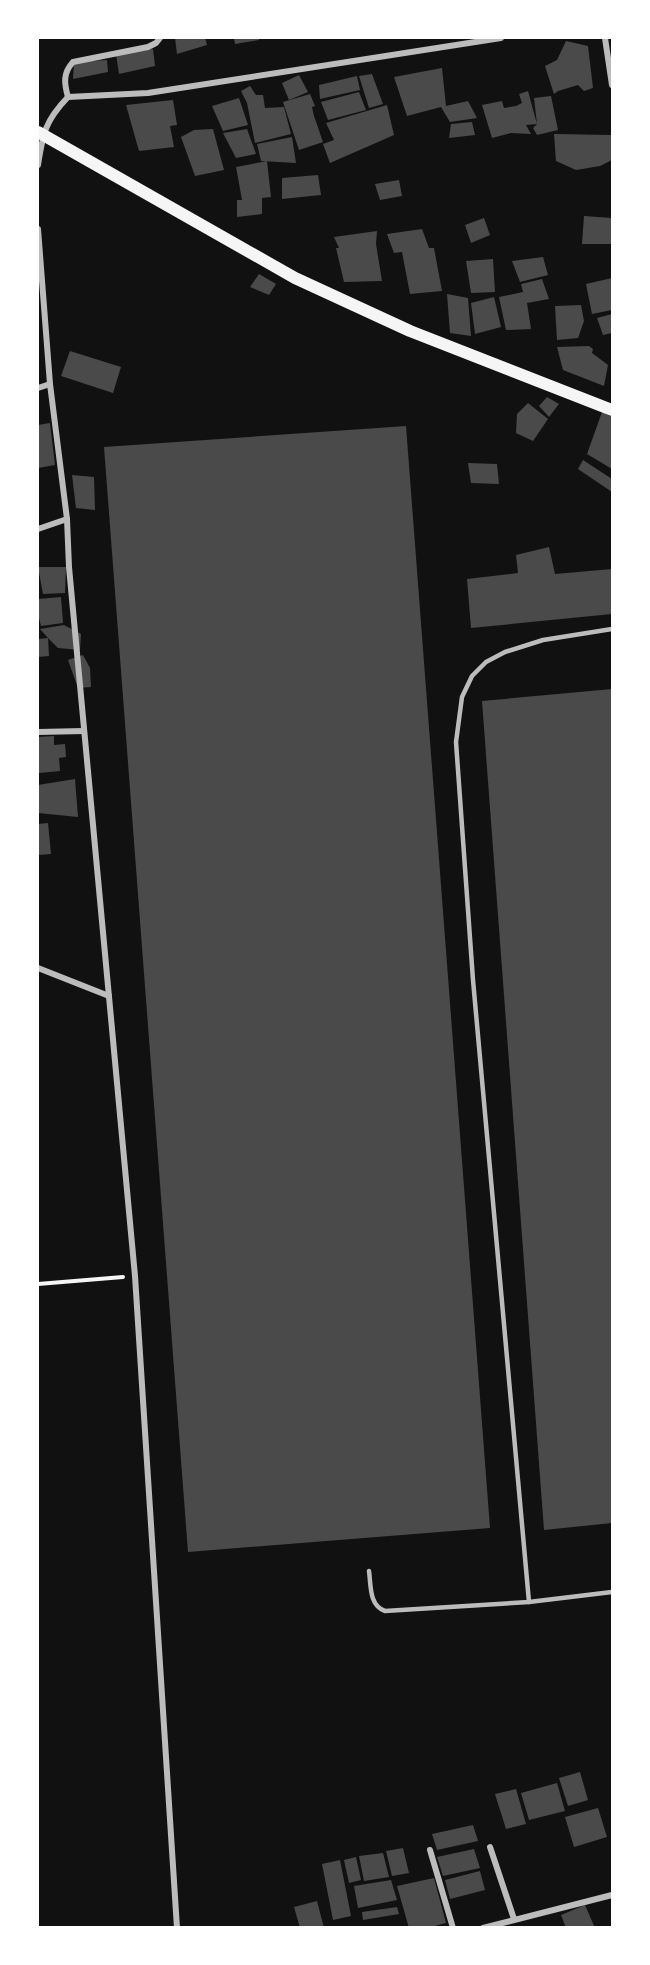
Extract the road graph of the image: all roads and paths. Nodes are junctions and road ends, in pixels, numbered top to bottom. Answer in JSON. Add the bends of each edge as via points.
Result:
{"nodes":[{"id":1,"x":160,"y":38,"type":"edge"},
{"id":2,"x":501,"y":38,"type":"edge"},
{"id":3,"x":605,"y":38,"type":"edge"},
{"id":4,"x":612,"y":85,"type":"edge"},
{"id":5,"x":68,"y":97,"type":"junction"},
{"id":6,"x":40,"y":137,"type":"edge"},
{"id":7,"x":38,"y":165,"type":"edge"},
{"id":8,"x":38,"y":229,"type":"edge"},
{"id":9,"x":50,"y":384,"type":"junction"},
{"id":10,"x":38,"y":388,"type":"edge"},
{"id":11,"x":612,"y":410,"type":"edge"},
{"id":12,"x":67,"y":519,"type":"junction"},
{"id":13,"x":38,"y":529,"type":"edge"},
{"id":14,"x":612,"y":629,"type":"edge"},
{"id":15,"x":84,"y":731,"type":"junction"},
{"id":16,"x":38,"y":732,"type":"edge"},
{"id":17,"x":38,"y":968,"type":"edge"},
{"id":18,"x":109,"y":996,"type":"junction"},
{"id":19,"x":135,"y":1276,"type":"junction"},
{"id":20,"x":38,"y":1284,"type":"edge"},
{"id":21,"x":369,"y":1571,"type":"dead end"},
{"id":22,"x":612,"y":1592,"type":"edge"},
{"id":23,"x":529,"y":1602,"type":"junction"},
{"id":24,"x":490,"y":1847,"type":"dead end"},
{"id":25,"x":430,"y":1850,"type":"dead end"},
{"id":26,"x":612,"y":1895,"type":"edge"},
{"id":27,"x":514,"y":1920,"type":"junction"},
{"id":28,"x":177,"y":1928,"type":"edge"},
{"id":29,"x":453,"y":1928,"type":"edge"},
{"id":30,"x":483,"y":1928,"type":"edge"}],
"edges":[{"from":1,"to":5,"type":"street","via":[[148,47],[73,62],[64,84]]},
{"from":2,"to":5,"type":"street","via":[[148,93]]},
{"from":3,"to":4,"type":"street"},
{"from":5,"to":6,"type":"street","via":[[52,113]]},
{"from":6,"to":7,"type":"street"},
{"from":6,"to":11,"type":"main road","via":[[295,278],[410,331]]},
{"from":8,"to":9,"type":"street"},
{"from":9,"to":10,"type":"street"},
{"from":9,"to":12,"type":"street"},
{"from":12,"to":13,"type":"street"},
{"from":12,"to":15,"type":"street"},
{"from":14,"to":23,"type":"lane","via":[[543,640],[486,662],[472,676],[462,698],[456,742],[473,980]]},
{"from":15,"to":16,"type":"street"},
{"from":15,"to":18,"type":"street"},
{"from":17,"to":18,"type":"street"},
{"from":18,"to":19,"type":"street"},
{"from":19,"to":20,"type":"path"},
{"from":19,"to":28,"type":"street"},
{"from":21,"to":23,"type":"lane","via":[[374,1603],[385,1611]]},
{"from":22,"to":23,"type":"lane"},
{"from":24,"to":27,"type":"street"},
{"from":25,"to":29,"type":"street"},
{"from":26,"to":27,"type":"street"},
{"from":27,"to":30,"type":"street"}]}
